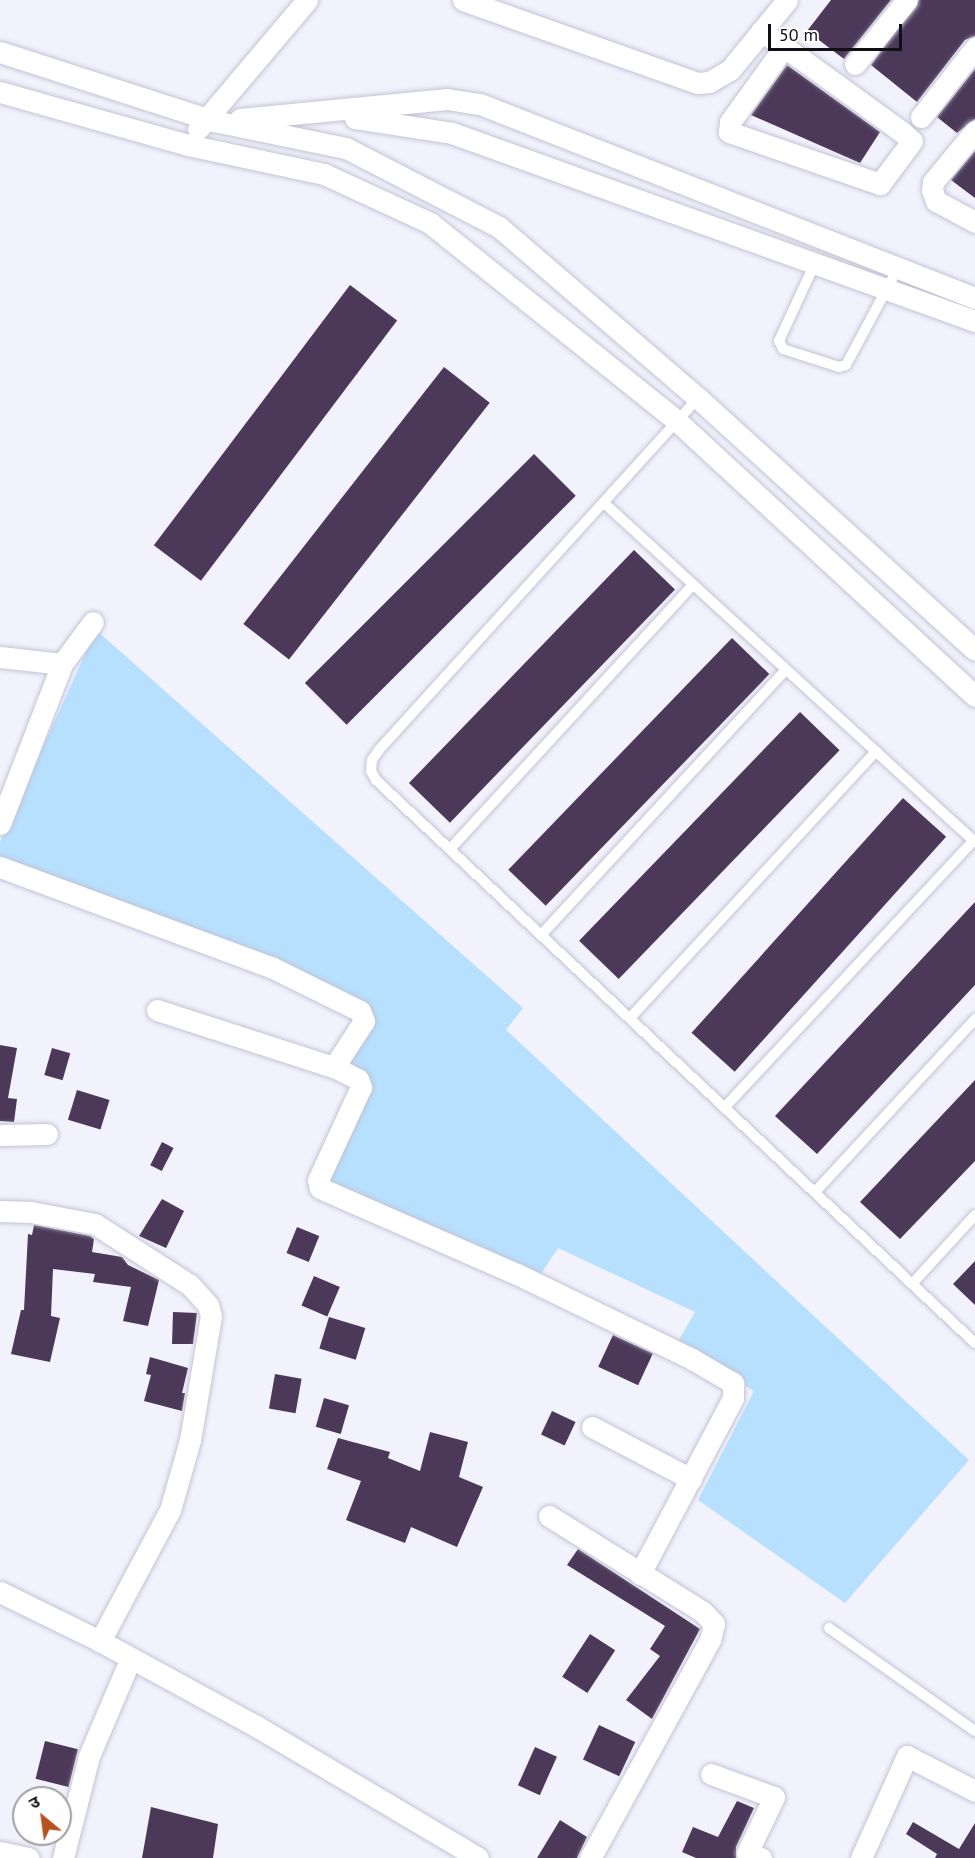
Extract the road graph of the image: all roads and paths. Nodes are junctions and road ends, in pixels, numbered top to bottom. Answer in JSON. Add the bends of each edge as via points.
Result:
{"nodes":[{"id":1,"x":307,"y":0,"type":"edge"},
{"id":2,"x":463,"y":0,"type":"edge"},
{"id":3,"x":787,"y":0,"type":"edge"},
{"id":4,"x":907,"y":0,"type":"edge"},
{"id":5,"x":761,"y":31,"type":"junction"},
{"id":6,"x":784,"y":47,"type":"junction"},
{"id":7,"x":975,"y":48,"type":"edge"},
{"id":8,"x":0,"y":52,"type":"edge"},
{"id":9,"x":855,"y":64,"type":"dead end"},
{"id":10,"x":0,"y":92,"type":"edge"},
{"id":11,"x":355,"y":113,"type":"junction"},
{"id":12,"x":921,"y":117,"type":"dead end"},
{"id":13,"x":210,"y":120,"type":"junction"},
{"id":14,"x":975,"y":131,"type":"edge"},
{"id":15,"x":188,"y":145,"type":"junction"},
{"id":16,"x":346,"y":148,"type":"junction"},
{"id":17,"x":324,"y":174,"type":"junction"},
{"id":18,"x":975,"y":222,"type":"edge"},
{"id":19,"x":815,"y":263,"type":"junction"},
{"id":20,"x":893,"y":279,"type":"junction"},
{"id":21,"x":975,"y":298,"type":"edge"},
{"id":22,"x":975,"y":321,"type":"edge"},
{"id":23,"x":698,"y":398,"type":"junction"},
{"id":24,"x":678,"y":422,"type":"junction"},
{"id":25,"x":604,"y":503,"type":"junction"},
{"id":26,"x":693,"y":585,"type":"junction"},
{"id":27,"x":93,"y":622,"type":"dead end"},
{"id":28,"x":975,"y":650,"type":"edge"},
{"id":29,"x":0,"y":657,"type":"edge"},
{"id":30,"x":62,"y":664,"type":"junction"},
{"id":31,"x":786,"y":670,"type":"junction"},
{"id":32,"x":975,"y":696,"type":"edge"},
{"id":33,"x":876,"y":752,"type":"junction"},
{"id":34,"x":6,"y":795,"type":"edge"},
{"id":35,"x":0,"y":824,"type":"edge"},
{"id":36,"x":974,"y":841,"type":"edge"},
{"id":37,"x":451,"y":848,"type":"junction"},
{"id":38,"x":0,"y":867,"type":"edge"},
{"id":39,"x":542,"y":934,"type":"junction"},
{"id":40,"x":157,"y":1010,"type":"dead end"},
{"id":41,"x":630,"y":1017,"type":"junction"},
{"id":42,"x":975,"y":1019,"type":"edge"},
{"id":43,"x":334,"y":1067,"type":"junction"},
{"id":44,"x":725,"y":1107,"type":"junction"},
{"id":45,"x":47,"y":1134,"type":"dead end"},
{"id":46,"x":0,"y":1135,"type":"edge"},
{"id":47,"x":815,"y":1192,"type":"junction"},
{"id":48,"x":0,"y":1211,"type":"edge"},
{"id":49,"x":975,"y":1215,"type":"edge"},
{"id":50,"x":912,"y":1284,"type":"junction"},
{"id":51,"x":975,"y":1343,"type":"edge"},
{"id":52,"x":592,"y":1427,"type":"dead end"},
{"id":53,"x":692,"y":1479,"type":"junction"},
{"id":54,"x":549,"y":1516,"type":"dead end"},
{"id":55,"x":640,"y":1574,"type":"junction"},
{"id":56,"x":0,"y":1592,"type":"edge"},
{"id":57,"x":829,"y":1628,"type":"dead end"},
{"id":58,"x":100,"y":1641,"type":"junction"},
{"id":59,"x":130,"y":1660,"type":"junction"},
{"id":60,"x":975,"y":1731,"type":"edge"},
{"id":61,"x":711,"y":1774,"type":"dead end"},
{"id":62,"x":975,"y":1791,"type":"edge"},
{"id":63,"x":0,"y":1852,"type":"edge"},
{"id":64,"x":28,"y":1858,"type":"edge"},
{"id":65,"x":63,"y":1858,"type":"edge"},
{"id":66,"x":478,"y":1858,"type":"edge"},
{"id":67,"x":590,"y":1858,"type":"edge"},
{"id":68,"x":761,"y":1858,"type":"edge"},
{"id":69,"x":861,"y":1858,"type":"edge"}],
"edges":[{"from":1,"to":13,"type":"street"},
{"from":2,"to":5,"type":"street","via":[[698,83],[709,82],[730,70]]},
{"from":3,"to":5,"type":"street"},
{"from":4,"to":9,"type":"street"},
{"from":5,"to":6,"type":"street"},
{"from":6,"to":6,"type":"street","via":[[912,141],[880,184],[729,132],[730,122]]},
{"from":7,"to":12,"type":"street"},
{"from":8,"to":13,"type":"street"},
{"from":10,"to":15,"type":"street"},
{"from":11,"to":13,"type":"street"},
{"from":11,"to":16,"type":"street"},
{"from":11,"to":19,"type":"street","via":[[452,133]]},
{"from":11,"to":20,"type":"street","via":[[447,99],[480,104]]},
{"from":13,"to":15,"type":"street"},
{"from":13,"to":16,"type":"street"},
{"from":14,"to":18,"type":"street","via":[[933,182],[932,190],[936,201]]},
{"from":15,"to":17,"type":"street"},
{"from":16,"to":17,"type":"street"},
{"from":16,"to":23,"type":"street","via":[[499,227]]},
{"from":17,"to":24,"type":"street","via":[[430,223]]},
{"from":19,"to":20,"type":"street"},
{"from":19,"to":20,"type":"lane","via":[[779,341],[783,349],[843,368]]},
{"from":20,"to":21,"type":"street"},
{"from":20,"to":22,"type":"street"},
{"from":23,"to":24,"type":"lane"},
{"from":23,"to":28,"type":"street"},
{"from":24,"to":25,"type":"lane"},
{"from":24,"to":32,"type":"street"},
{"from":25,"to":26,"type":"lane"},
{"from":25,"to":37,"type":"lane","via":[[372,760],[376,780]]},
{"from":26,"to":31,"type":"lane"},
{"from":26,"to":37,"type":"lane"},
{"from":27,"to":30,"type":"street"},
{"from":29,"to":30,"type":"street"},
{"from":30,"to":34,"type":"street"},
{"from":31,"to":33,"type":"lane"},
{"from":31,"to":39,"type":"lane"},
{"from":33,"to":36,"type":"lane"},
{"from":33,"to":41,"type":"lane"},
{"from":34,"to":35,"type":"street"},
{"from":36,"to":44,"type":"lane"},
{"from":37,"to":39,"type":"lane"},
{"from":38,"to":43,"type":"street","via":[[271,967],[360,1011],[364,1021]]},
{"from":39,"to":41,"type":"lane"},
{"from":40,"to":43,"type":"street"},
{"from":41,"to":44,"type":"lane"},
{"from":42,"to":47,"type":"lane"},
{"from":43,"to":53,"type":"street","via":[[358,1079],[361,1087],[318,1180],[320,1188],[517,1275],[692,1359],[733,1383],[733,1398]]},
{"from":44,"to":47,"type":"lane"},
{"from":45,"to":46,"type":"street"},
{"from":47,"to":50,"type":"lane"},
{"from":48,"to":58,"type":"street","via":[[32,1212],[95,1224],[190,1285],[208,1305],[211,1316],[190,1440],[170,1510]]},
{"from":49,"to":50,"type":"lane"},
{"from":50,"to":51,"type":"lane"},
{"from":52,"to":53,"type":"street"},
{"from":53,"to":55,"type":"street"},
{"from":54,"to":55,"type":"street"},
{"from":55,"to":67,"type":"street","via":[[703,1612],[714,1624],[710,1640]]},
{"from":56,"to":58,"type":"street"},
{"from":57,"to":60,"type":"lane"},
{"from":58,"to":59,"type":"street"},
{"from":59,"to":65,"type":"street","via":[[89,1756]]},
{"from":59,"to":66,"type":"street","via":[[256,1726]]},
{"from":61,"to":68,"type":"street","via":[[774,1797],[747,1853]]},
{"from":62,"to":69,"type":"street","via":[[908,1756]]},
{"from":63,"to":64,"type":"street"}]}
